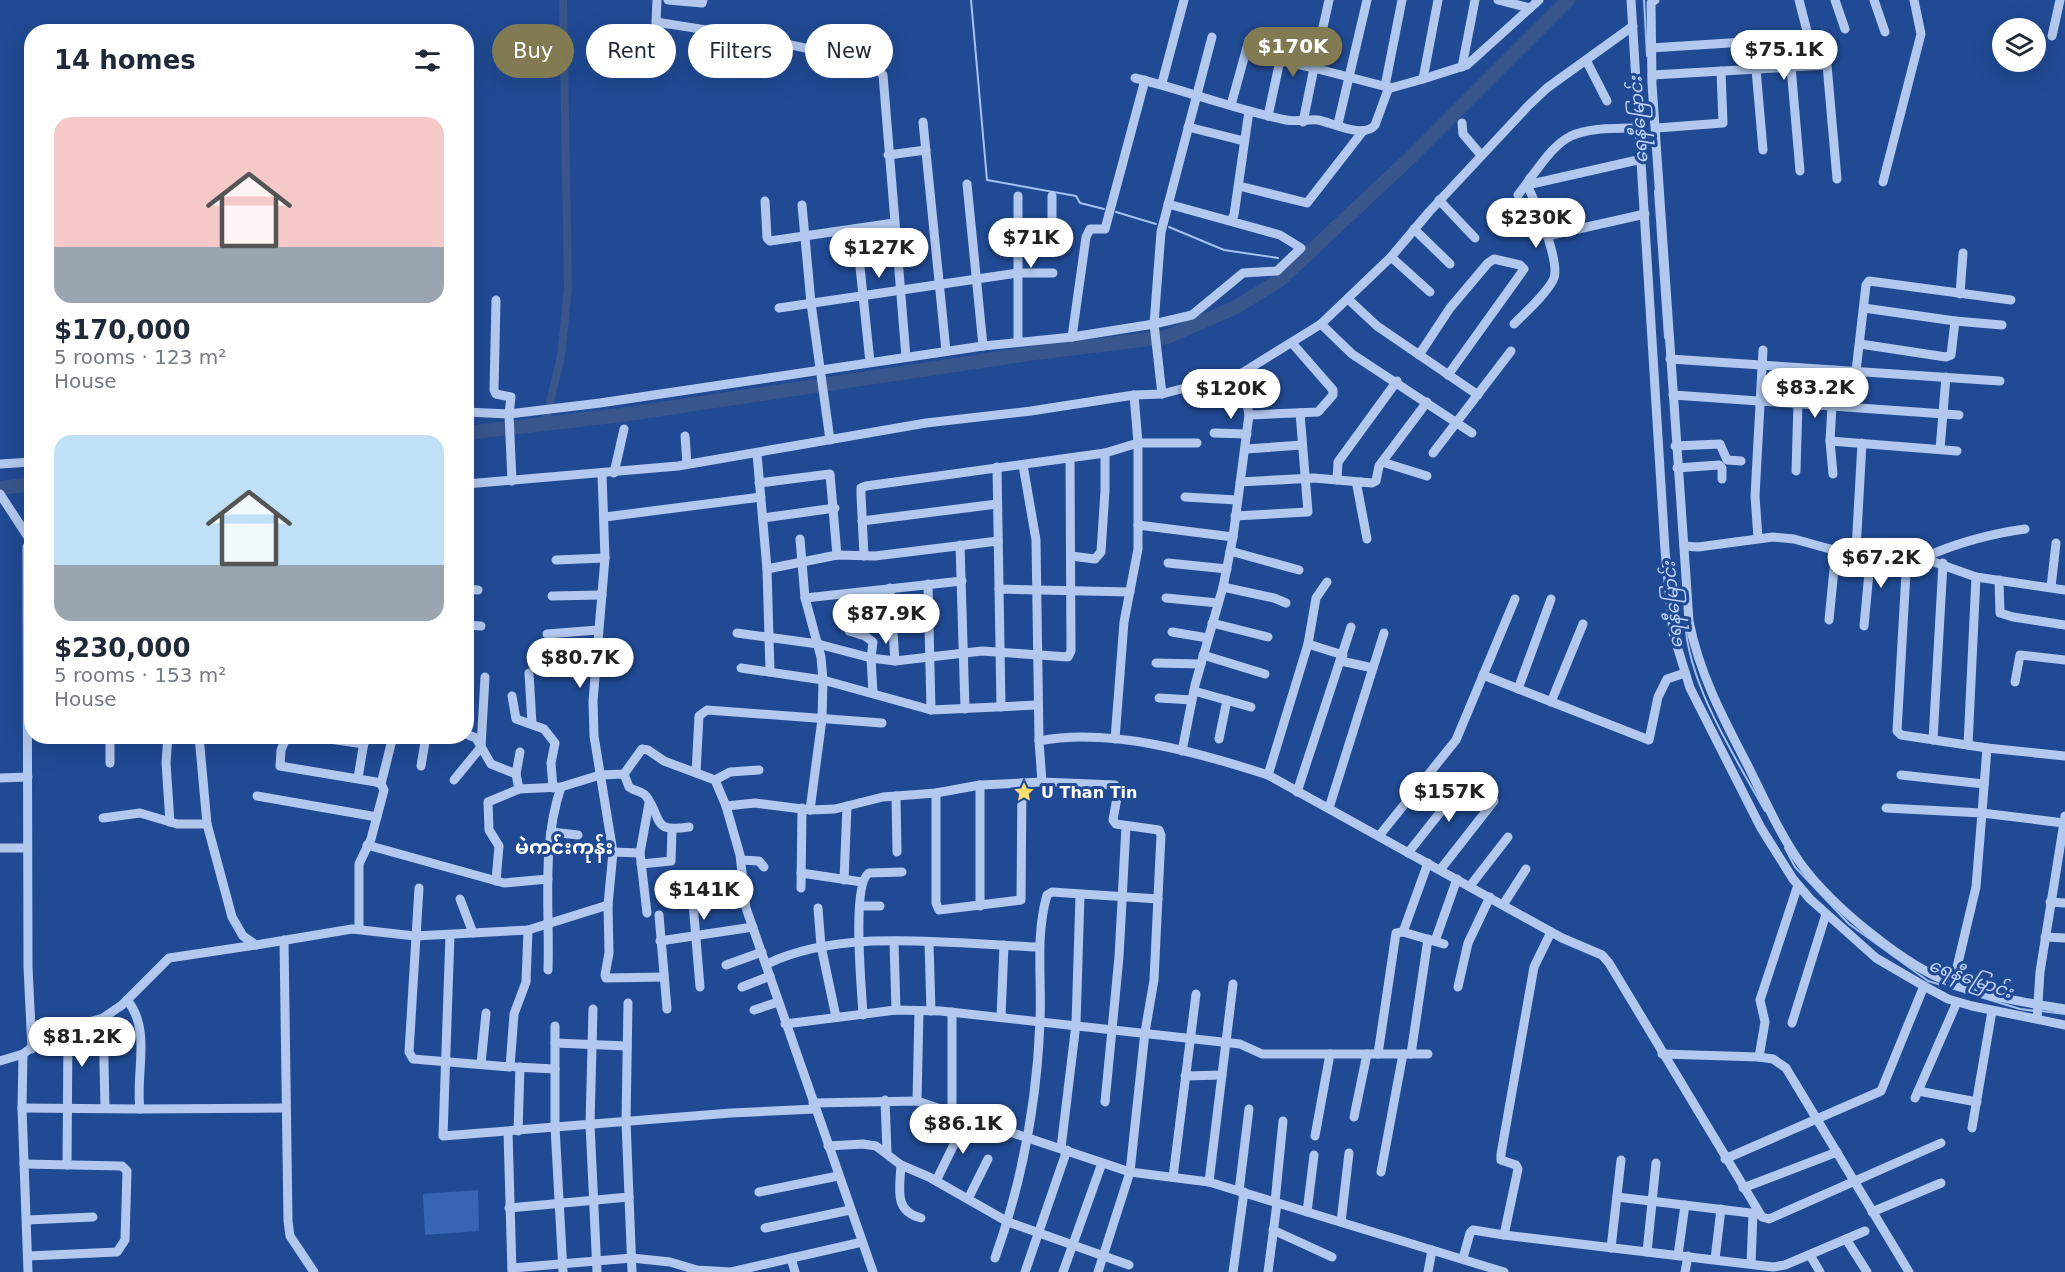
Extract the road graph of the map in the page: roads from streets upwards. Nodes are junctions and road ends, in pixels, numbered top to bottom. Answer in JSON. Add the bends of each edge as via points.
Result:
{"nodes":[{"id":1,"x":657,"y":0,"type":"edge"},
{"id":2,"x":668,"y":0,"type":"edge"},
{"id":3,"x":703,"y":0,"type":"edge"},
{"id":4,"x":1184,"y":0,"type":"edge"},
{"id":5,"x":1329,"y":0,"type":"edge"},
{"id":6,"x":1366,"y":0,"type":"edge"},
{"id":7,"x":1402,"y":0,"type":"edge"},
{"id":8,"x":1438,"y":0,"type":"edge"},
{"id":9,"x":1475,"y":0,"type":"edge"},
{"id":10,"x":1498,"y":0,"type":"edge"},
{"id":11,"x":1539,"y":0,"type":"edge"},
{"id":12,"x":1631,"y":0,"type":"edge"},
{"id":13,"x":1799,"y":0,"type":"edge"},
{"id":14,"x":1835,"y":0,"type":"edge"},
{"id":15,"x":1874,"y":0,"type":"edge"},
{"id":16,"x":1914,"y":0,"type":"edge"},
{"id":17,"x":2060,"y":0,"type":"edge"},
{"id":18,"x":1653,"y":1,"type":"edge"},
{"id":19,"x":1530,"y":8,"type":"junction"},
{"id":20,"x":1650,"y":17,"type":"junction"},
{"id":21,"x":2061,"y":18,"type":"edge"},
{"id":22,"x":1633,"y":21,"type":"junction"},
{"id":23,"x":1845,"y":29,"type":"dead end"},
{"id":24,"x":1885,"y":32,"type":"dead end"},
{"id":25,"x":2052,"y":36,"type":"dead end"},
{"id":26,"x":1212,"y":37,"type":"dead end"},
{"id":27,"x":1249,"y":40,"type":"dead end"},
{"id":28,"x":1651,"y":48,"type":"junction"},
{"id":29,"x":1586,"y":60,"type":"junction"},
{"id":30,"x":1462,"y":67,"type":"junction"},
{"id":31,"x":1791,"y":67,"type":"junction"},
{"id":32,"x":1314,"y":68,"type":"junction"},
{"id":33,"x":1756,"y":69,"type":"junction"},
{"id":34,"x":1721,"y":71,"type":"junction"},
{"id":35,"x":1652,"y":75,"type":"junction"},
{"id":36,"x":1350,"y":78,"type":"junction"},
{"id":37,"x":1423,"y":80,"type":"junction"},
{"id":38,"x":1162,"y":83,"type":"junction"},
{"id":39,"x":1387,"y":87,"type":"junction"},
{"id":40,"x":1197,"y":94,"type":"junction"},
{"id":41,"x":1607,"y":101,"type":"dead end"},
{"id":42,"x":1231,"y":105,"type":"junction"},
{"id":43,"x":1249,"y":111,"type":"junction"},
{"id":44,"x":1268,"y":116,"type":"junction"},
{"id":45,"x":923,"y":122,"type":"dead end"},
{"id":46,"x":1303,"y":122,"type":"junction"},
{"id":47,"x":1462,"y":123,"type":"dead end"},
{"id":48,"x":1338,"y":124,"type":"junction"},
{"id":49,"x":1188,"y":127,"type":"junction"},
{"id":50,"x":1640,"y":128,"type":"junction"},
{"id":51,"x":1657,"y":128,"type":"junction"},
{"id":52,"x":1363,"y":131,"type":"junction"},
{"id":53,"x":1244,"y":141,"type":"junction"},
{"id":54,"x":926,"y":150,"type":"junction"},
{"id":55,"x":1763,"y":150,"type":"dead end"},
{"id":56,"x":888,"y":155,"type":"junction"},
{"id":57,"x":1481,"y":155,"type":"junction"},
{"id":58,"x":1642,"y":159,"type":"junction"},
{"id":59,"x":1800,"y":171,"type":"dead end"},
{"id":60,"x":1837,"y":179,"type":"dead end"},
{"id":61,"x":1529,"y":181,"type":"junction"},
{"id":62,"x":1883,"y":182,"type":"dead end"},
{"id":63,"x":967,"y":184,"type":"dead end"},
{"id":64,"x":1239,"y":186,"type":"junction"},
{"id":65,"x":1518,"y":195,"type":"dead end"},
{"id":66,"x":1018,"y":196,"type":"dead end"},
{"id":67,"x":1052,"y":196,"type":"dead end"},
{"id":68,"x":1439,"y":200,"type":"junction"},
{"id":69,"x":765,"y":201,"type":"dead end"},
{"id":70,"x":1168,"y":204,"type":"junction"},
{"id":71,"x":802,"y":205,"type":"dead end"},
{"id":72,"x":1645,"y":214,"type":"junction"},
{"id":73,"x":1231,"y":220,"type":"junction"},
{"id":74,"x":894,"y":223,"type":"junction"},
{"id":75,"x":856,"y":229,"type":"junction"},
{"id":76,"x":1414,"y":229,"type":"junction"},
{"id":77,"x":1547,"y":236,"type":"junction"},
{"id":78,"x":805,"y":237,"type":"junction"},
{"id":79,"x":1018,"y":237,"type":"junction"},
{"id":80,"x":1475,"y":237,"type":"dead end"},
{"id":81,"x":1963,"y":254,"type":"dead end"},
{"id":82,"x":1391,"y":257,"type":"junction"},
{"id":83,"x":1450,"y":264,"type":"dead end"},
{"id":84,"x":1018,"y":273,"type":"junction"},
{"id":85,"x":1053,"y":273,"type":"dead end"},
{"id":86,"x":976,"y":278,"type":"junction"},
{"id":87,"x":939,"y":283,"type":"junction"},
{"id":88,"x":900,"y":289,"type":"junction"},
{"id":89,"x":1430,"y":292,"type":"dead end"},
{"id":90,"x":1960,"y":294,"type":"junction"},
{"id":91,"x":863,"y":296,"type":"junction"},
{"id":92,"x":1348,"y":299,"type":"junction"},
{"id":93,"x":496,"y":300,"type":"dead end"},
{"id":94,"x":2011,"y":300,"type":"dead end"},
{"id":95,"x":811,"y":303,"type":"junction"},
{"id":96,"x":779,"y":308,"type":"dead end"},
{"id":97,"x":1864,"y":308,"type":"junction"},
{"id":98,"x":1955,"y":321,"type":"junction"},
{"id":99,"x":1154,"y":324,"type":"junction"},
{"id":100,"x":1321,"y":324,"type":"junction"},
{"id":101,"x":1514,"y":324,"type":"dead end"},
{"id":102,"x":2002,"y":326,"type":"dead end"},
{"id":103,"x":1071,"y":337,"type":"junction"},
{"id":104,"x":1018,"y":342,"type":"junction"},
{"id":105,"x":1292,"y":343,"type":"junction"},
{"id":106,"x":1860,"y":344,"type":"junction"},
{"id":107,"x":983,"y":346,"type":"junction"},
{"id":108,"x":1763,"y":350,"type":"dead end"},
{"id":109,"x":946,"y":351,"type":"junction"},
{"id":110,"x":1511,"y":351,"type":"dead end"},
{"id":111,"x":1419,"y":355,"type":"junction"},
{"id":112,"x":906,"y":357,"type":"junction"},
{"id":113,"x":1670,"y":359,"type":"junction"},
{"id":114,"x":870,"y":362,"type":"junction"},
{"id":115,"x":1763,"y":365,"type":"junction"},
{"id":116,"x":1799,"y":368,"type":"junction"},
{"id":117,"x":819,"y":370,"type":"junction"},
{"id":118,"x":1834,"y":370,"type":"junction"},
{"id":119,"x":1856,"y":372,"type":"junction"},
{"id":120,"x":1242,"y":373,"type":"junction"},
{"id":121,"x":1448,"y":375,"type":"junction"},
{"id":122,"x":1946,"y":377,"type":"junction"},
{"id":123,"x":1397,"y":381,"type":"junction"},
{"id":124,"x":2000,"y":381,"type":"dead end"},
{"id":125,"x":1134,"y":394,"type":"junction"},
{"id":126,"x":1162,"y":394,"type":"junction"},
{"id":127,"x":1478,"y":395,"type":"junction"},
{"id":128,"x":1672,"y":395,"type":"junction"},
{"id":129,"x":1426,"y":402,"type":"junction"},
{"id":130,"x":1762,"y":402,"type":"junction"},
{"id":131,"x":1797,"y":404,"type":"junction"},
{"id":132,"x":1833,"y":407,"type":"junction"},
{"id":133,"x":474,"y":412,"type":"edge"},
{"id":134,"x":1300,"y":413,"type":"junction"},
{"id":135,"x":509,"y":414,"type":"junction"},
{"id":136,"x":1943,"y":414,"type":"junction"},
{"id":137,"x":1959,"y":414,"type":"dead end"},
{"id":138,"x":1249,"y":415,"type":"junction"},
{"id":139,"x":1456,"y":423,"type":"junction"},
{"id":140,"x":624,"y":429,"type":"dead end"},
{"id":141,"x":1214,"y":433,"type":"dead end"},
{"id":142,"x":1472,"y":433,"type":"dead end"},
{"id":143,"x":1247,"y":434,"type":"junction"},
{"id":144,"x":685,"y":435,"type":"dead end"},
{"id":145,"x":830,"y":440,"type":"junction"},
{"id":146,"x":1830,"y":441,"type":"junction"},
{"id":147,"x":1138,"y":443,"type":"junction"},
{"id":148,"x":1197,"y":443,"type":"dead end"},
{"id":149,"x":1862,"y":443,"type":"junction"},
{"id":150,"x":1302,"y":445,"type":"junction"},
{"id":151,"x":1675,"y":446,"type":"junction"},
{"id":152,"x":1246,"y":449,"type":"junction"},
{"id":153,"x":1940,"y":449,"type":"junction"},
{"id":154,"x":1957,"y":451,"type":"dead end"},
{"id":155,"x":1105,"y":453,"type":"junction"},
{"id":156,"x":1433,"y":453,"type":"dead end"},
{"id":157,"x":756,"y":454,"type":"junction"},
{"id":158,"x":1070,"y":458,"type":"junction"},
{"id":159,"x":1740,"y":461,"type":"dead end"},
{"id":160,"x":24,"y":462,"type":"edge"},
{"id":161,"x":1382,"y":462,"type":"junction"},
{"id":162,"x":0,"y":464,"type":"edge"},
{"id":163,"x":687,"y":464,"type":"junction"},
{"id":164,"x":1023,"y":465,"type":"junction"},
{"id":165,"x":997,"y":466,"type":"junction"},
{"id":166,"x":1677,"y":468,"type":"junction"},
{"id":167,"x":1796,"y":471,"type":"dead end"},
{"id":168,"x":614,"y":473,"type":"junction"},
{"id":169,"x":602,"y":474,"type":"junction"},
{"id":170,"x":1833,"y":474,"type":"dead end"},
{"id":171,"x":1427,"y":476,"type":"dead end"},
{"id":172,"x":1312,"y":478,"type":"junction"},
{"id":173,"x":1722,"y":479,"type":"dead end"},
{"id":174,"x":512,"y":480,"type":"junction"},
{"id":175,"x":1337,"y":480,"type":"junction"},
{"id":176,"x":1240,"y":482,"type":"junction"},
{"id":177,"x":1361,"y":482,"type":"junction"},
{"id":178,"x":474,"y":483,"type":"edge"},
{"id":179,"x":759,"y":483,"type":"junction"},
{"id":180,"x":0,"y":494,"type":"edge"},
{"id":181,"x":761,"y":497,"type":"junction"},
{"id":182,"x":1185,"y":497,"type":"dead end"},
{"id":183,"x":1236,"y":500,"type":"junction"},
{"id":184,"x":997,"y":504,"type":"junction"},
{"id":185,"x":834,"y":508,"type":"junction"},
{"id":186,"x":1235,"y":516,"type":"junction"},
{"id":187,"x":605,"y":517,"type":"junction"},
{"id":188,"x":763,"y":518,"type":"junction"},
{"id":189,"x":862,"y":521,"type":"junction"},
{"id":190,"x":1138,"y":525,"type":"junction"},
{"id":191,"x":24,"y":530,"type":"edge"},
{"id":192,"x":2025,"y":530,"type":"dead end"},
{"id":193,"x":1233,"y":537,"type":"junction"},
{"id":194,"x":1758,"y":538,"type":"junction"},
{"id":195,"x":1367,"y":539,"type":"dead end"},
{"id":196,"x":800,"y":540,"type":"dead end"},
{"id":197,"x":998,"y":541,"type":"junction"},
{"id":198,"x":2056,"y":543,"type":"dead end"},
{"id":199,"x":960,"y":545,"type":"junction"},
{"id":200,"x":1684,"y":546,"type":"junction"},
{"id":201,"x":1836,"y":549,"type":"junction"},
{"id":202,"x":1856,"y":550,"type":"junction"},
{"id":203,"x":1230,"y":551,"type":"junction"},
{"id":204,"x":1871,"y":551,"type":"junction"},
{"id":205,"x":837,"y":555,"type":"junction"},
{"id":206,"x":1907,"y":555,"type":"junction"},
{"id":207,"x":864,"y":556,"type":"junction"},
{"id":208,"x":1071,"y":556,"type":"junction"},
{"id":209,"x":605,"y":558,"type":"junction"},
{"id":210,"x":1923,"y":558,"type":"junction"},
{"id":211,"x":556,"y":560,"type":"dead end"},
{"id":212,"x":801,"y":563,"type":"junction"},
{"id":213,"x":1168,"y":563,"type":"dead end"},
{"id":214,"x":1942,"y":563,"type":"junction"},
{"id":215,"x":766,"y":569,"type":"junction"},
{"id":216,"x":1227,"y":569,"type":"junction"},
{"id":217,"x":1299,"y":570,"type":"dead end"},
{"id":218,"x":1976,"y":577,"type":"junction"},
{"id":219,"x":1999,"y":580,"type":"junction"},
{"id":220,"x":962,"y":581,"type":"junction"},
{"id":221,"x":1327,"y":582,"type":"dead end"},
{"id":222,"x":928,"y":584,"type":"junction"},
{"id":223,"x":1223,"y":587,"type":"junction"},
{"id":224,"x":890,"y":588,"type":"junction"},
{"id":225,"x":2051,"y":588,"type":"junction"},
{"id":226,"x":999,"y":589,"type":"junction"},
{"id":227,"x":474,"y":590,"type":"edge"},
{"id":228,"x":478,"y":590,"type":"dead end"},
{"id":229,"x":2065,"y":590,"type":"edge"},
{"id":230,"x":1036,"y":591,"type":"junction"},
{"id":231,"x":1069,"y":592,"type":"junction"},
{"id":232,"x":1130,"y":592,"type":"junction"},
{"id":233,"x":602,"y":595,"type":"junction"},
{"id":234,"x":552,"y":596,"type":"dead end"},
{"id":235,"x":805,"y":598,"type":"junction"},
{"id":236,"x":1166,"y":598,"type":"dead end"},
{"id":237,"x":1515,"y":599,"type":"dead end"},
{"id":238,"x":1551,"y":599,"type":"dead end"},
{"id":239,"x":1218,"y":603,"type":"junction"},
{"id":240,"x":1286,"y":603,"type":"dead end"},
{"id":241,"x":1829,"y":620,"type":"dead end"},
{"id":242,"x":1212,"y":623,"type":"junction"},
{"id":243,"x":1583,"y":624,"type":"dead end"},
{"id":244,"x":2065,"y":625,"type":"edge"},
{"id":245,"x":474,"y":626,"type":"edge"},
{"id":246,"x":481,"y":626,"type":"dead end"},
{"id":247,"x":1864,"y":626,"type":"dead end"},
{"id":248,"x":1351,"y":627,"type":"dead end"},
{"id":249,"x":598,"y":630,"type":"junction"},
{"id":250,"x":849,"y":631,"type":"dead end"},
{"id":251,"x":1172,"y":632,"type":"dead end"},
{"id":252,"x":737,"y":633,"type":"dead end"},
{"id":253,"x":1384,"y":633,"type":"dead end"},
{"id":254,"x":547,"y":634,"type":"dead end"},
{"id":255,"x":768,"y":637,"type":"junction"},
{"id":256,"x":1268,"y":637,"type":"dead end"},
{"id":257,"x":1208,"y":638,"type":"junction"},
{"id":258,"x":818,"y":644,"type":"junction"},
{"id":259,"x":1308,"y":644,"type":"junction"},
{"id":260,"x":1000,"y":652,"type":"junction"},
{"id":261,"x":964,"y":653,"type":"junction"},
{"id":262,"x":1036,"y":656,"type":"junction"},
{"id":263,"x":871,"y":658,"type":"junction"},
{"id":264,"x":930,"y":658,"type":"junction"},
{"id":265,"x":1342,"y":658,"type":"junction"},
{"id":266,"x":1202,"y":660,"type":"junction"},
{"id":267,"x":2065,"y":660,"type":"edge"},
{"id":268,"x":895,"y":661,"type":"junction"},
{"id":269,"x":1156,"y":663,"type":"dead end"},
{"id":270,"x":741,"y":668,"type":"dead end"},
{"id":271,"x":1373,"y":668,"type":"junction"},
{"id":272,"x":770,"y":672,"type":"junction"},
{"id":273,"x":529,"y":673,"type":"dead end"},
{"id":274,"x":1685,"y":673,"type":"junction"},
{"id":275,"x":1265,"y":674,"type":"dead end"},
{"id":276,"x":1483,"y":675,"type":"junction"},
{"id":277,"x":485,"y":677,"type":"dead end"},
{"id":278,"x":823,"y":680,"type":"junction"},
{"id":279,"x":2015,"y":682,"type":"dead end"},
{"id":280,"x":1518,"y":689,"type":"junction"},
{"id":281,"x":873,"y":693,"type":"junction"},
{"id":282,"x":1192,"y":695,"type":"junction"},
{"id":283,"x":512,"y":696,"type":"dead end"},
{"id":284,"x":1160,"y":698,"type":"dead end"},
{"id":285,"x":1227,"y":700,"type":"junction"},
{"id":286,"x":1551,"y":702,"type":"junction"},
{"id":287,"x":1037,"y":705,"type":"junction"},
{"id":288,"x":1001,"y":706,"type":"junction"},
{"id":289,"x":1251,"y":707,"type":"dead end"},
{"id":290,"x":965,"y":709,"type":"junction"},
{"id":291,"x":931,"y":710,"type":"junction"},
{"id":292,"x":822,"y":719,"type":"junction"},
{"id":293,"x":882,"y":723,"type":"dead end"},
{"id":294,"x":532,"y":724,"type":"junction"},
{"id":295,"x":474,"y":737,"type":"edge"},
{"id":296,"x":1115,"y":739,"type":"junction"},
{"id":297,"x":1219,"y":739,"type":"dead end"},
{"id":298,"x":1933,"y":740,"type":"junction"},
{"id":299,"x":1039,"y":741,"type":"junction"},
{"id":300,"x":29,"y":744,"type":"edge"},
{"id":301,"x":110,"y":744,"type":"edge"},
{"id":302,"x":167,"y":744,"type":"edge"},
{"id":303,"x":200,"y":744,"type":"edge"},
{"id":304,"x":284,"y":744,"type":"edge"},
{"id":305,"x":364,"y":744,"type":"edge"},
{"id":306,"x":391,"y":744,"type":"edge"},
{"id":307,"x":425,"y":744,"type":"edge"},
{"id":308,"x":1968,"y":745,"type":"junction"},
{"id":309,"x":481,"y":747,"type":"junction"},
{"id":310,"x":1987,"y":748,"type":"junction"},
{"id":311,"x":1182,"y":751,"type":"junction"},
{"id":312,"x":520,"y":752,"type":"dead end"},
{"id":313,"x":2065,"y":756,"type":"edge"},
{"id":314,"x":110,"y":762,"type":"dead end"},
{"id":315,"x":422,"y":766,"type":"dead end"},
{"id":316,"x":759,"y":770,"type":"dead end"},
{"id":317,"x":691,"y":771,"type":"junction"},
{"id":318,"x":516,"y":774,"type":"junction"},
{"id":319,"x":624,"y":774,"type":"junction"},
{"id":320,"x":600,"y":775,"type":"junction"},
{"id":321,"x":1268,"y":775,"type":"junction"},
{"id":322,"x":1901,"y":775,"type":"dead end"},
{"id":323,"x":28,"y":777,"type":"junction"},
{"id":324,"x":1468,"y":777,"type":"dead end"},
{"id":325,"x":0,"y":778,"type":"edge"},
{"id":326,"x":358,"y":778,"type":"junction"},
{"id":327,"x":454,"y":780,"type":"dead end"},
{"id":328,"x":715,"y":780,"type":"junction"},
{"id":329,"x":1042,"y":782,"type":"junction"},
{"id":330,"x":1022,"y":783,"type":"junction"},
{"id":331,"x":381,"y":784,"type":"junction"},
{"id":332,"x":1984,"y":784,"type":"junction"},
{"id":333,"x":980,"y":785,"type":"junction"},
{"id":334,"x":557,"y":788,"type":"junction"},
{"id":335,"x":519,"y":789,"type":"junction"},
{"id":336,"x":1297,"y":792,"type":"junction"},
{"id":337,"x":936,"y":793,"type":"junction"},
{"id":338,"x":257,"y":796,"type":"dead end"},
{"id":339,"x":896,"y":796,"type":"junction"},
{"id":340,"x":1494,"y":801,"type":"dead end"},
{"id":341,"x":649,"y":803,"type":"junction"},
{"id":342,"x":726,"y":806,"type":"junction"},
{"id":343,"x":847,"y":806,"type":"junction"},
{"id":344,"x":1329,"y":808,"type":"junction"},
{"id":345,"x":1886,"y":808,"type":"dead end"},
{"id":346,"x":806,"y":809,"type":"junction"},
{"id":347,"x":1982,"y":813,"type":"junction"},
{"id":348,"x":377,"y":817,"type":"junction"},
{"id":349,"x":103,"y":818,"type":"dead end"},
{"id":350,"x":1774,"y":821,"type":"junction"},
{"id":351,"x":170,"y":822,"type":"junction"},
{"id":352,"x":207,"y":824,"type":"junction"},
{"id":353,"x":1126,"y":826,"type":"junction"},
{"id":354,"x":2064,"y":826,"type":"edge"},
{"id":355,"x":689,"y":827,"type":"dead end"},
{"id":356,"x":672,"y":830,"type":"junction"},
{"id":357,"x":1764,"y":831,"type":"junction"},
{"id":358,"x":550,"y":832,"type":"junction"},
{"id":359,"x":578,"y":835,"type":"dead end"},
{"id":360,"x":1378,"y":836,"type":"junction"},
{"id":361,"x":1508,"y":837,"type":"dead end"},
{"id":362,"x":367,"y":845,"type":"junction"},
{"id":363,"x":0,"y":848,"type":"edge"},
{"id":364,"x":27,"y":848,"type":"junction"},
{"id":365,"x":613,"y":852,"type":"junction"},
{"id":366,"x":897,"y":852,"type":"dead end"},
{"id":367,"x":640,"y":853,"type":"junction"},
{"id":368,"x":1408,"y":853,"type":"junction"},
{"id":369,"x":741,"y":860,"type":"junction"},
{"id":370,"x":1428,"y":863,"type":"junction"},
{"id":371,"x":641,"y":864,"type":"junction"},
{"id":372,"x":2061,"y":865,"type":"edge"},
{"id":373,"x":764,"y":867,"type":"dead end"},
{"id":374,"x":1440,"y":870,"type":"junction"},
{"id":375,"x":1526,"y":870,"type":"dead end"},
{"id":376,"x":902,"y":872,"type":"dead end"},
{"id":377,"x":801,"y":873,"type":"junction"},
{"id":378,"x":548,"y":879,"type":"junction"},
{"id":379,"x":1457,"y":879,"type":"junction"},
{"id":380,"x":844,"y":880,"type":"junction"},
{"id":381,"x":496,"y":881,"type":"junction"},
{"id":382,"x":862,"y":882,"type":"junction"},
{"id":383,"x":1798,"y":885,"type":"junction"},
{"id":384,"x":1470,"y":886,"type":"junction"},
{"id":385,"x":418,"y":888,"type":"dead end"},
{"id":386,"x":801,"y":888,"type":"dead end"},
{"id":387,"x":1080,"y":895,"type":"junction"},
{"id":388,"x":1121,"y":897,"type":"junction"},
{"id":389,"x":1490,"y":897,"type":"junction"},
{"id":390,"x":460,"y":899,"type":"dead end"},
{"id":391,"x":1158,"y":899,"type":"junction"},
{"id":392,"x":2050,"y":902,"type":"junction"},
{"id":393,"x":693,"y":903,"type":"dead end"},
{"id":394,"x":2065,"y":903,"type":"edge"},
{"id":395,"x":608,"y":905,"type":"junction"},
{"id":396,"x":1503,"y":905,"type":"junction"},
{"id":397,"x":860,"y":906,"type":"junction"},
{"id":398,"x":880,"y":906,"type":"dead end"},
{"id":399,"x":980,"y":906,"type":"junction"},
{"id":400,"x":818,"y":908,"type":"dead end"},
{"id":401,"x":647,"y":913,"type":"dead end"},
{"id":402,"x":1826,"y":914,"type":"junction"},
{"id":403,"x":659,"y":915,"type":"dead end"},
{"id":404,"x":550,"y":922,"type":"junction"},
{"id":405,"x":753,"y":927,"type":"junction"},
{"id":406,"x":359,"y":929,"type":"junction"},
{"id":407,"x":528,"y":930,"type":"junction"},
{"id":408,"x":1403,"y":932,"type":"junction"},
{"id":409,"x":1551,"y":932,"type":"junction"},
{"id":410,"x":473,"y":933,"type":"junction"},
{"id":411,"x":450,"y":935,"type":"junction"},
{"id":412,"x":415,"y":936,"type":"junction"},
{"id":413,"x":695,"y":936,"type":"junction"},
{"id":414,"x":2045,"y":937,"type":"junction"},
{"id":415,"x":2065,"y":938,"type":"edge"},
{"id":416,"x":284,"y":940,"type":"junction"},
{"id":417,"x":660,"y":941,"type":"junction"},
{"id":418,"x":859,"y":941,"type":"junction"},
{"id":419,"x":894,"y":942,"type":"junction"},
{"id":420,"x":1435,"y":942,"type":"junction"},
{"id":421,"x":929,"y":943,"type":"junction"},
{"id":422,"x":256,"y":945,"type":"junction"},
{"id":423,"x":1004,"y":945,"type":"junction"},
{"id":424,"x":821,"y":946,"type":"junction"},
{"id":425,"x":1039,"y":947,"type":"junction"},
{"id":426,"x":762,"y":952,"type":"junction"},
{"id":427,"x":766,"y":964,"type":"junction"},
{"id":428,"x":726,"y":965,"type":"dead end"},
{"id":429,"x":548,"y":970,"type":"dead end"},
{"id":430,"x":664,"y":976,"type":"junction"},
{"id":431,"x":770,"y":976,"type":"junction"},
{"id":432,"x":1233,"y":984,"type":"dead end"},
{"id":433,"x":1953,"y":984,"type":"junction"},
{"id":434,"x":1923,"y":986,"type":"junction"},
{"id":435,"x":700,"y":987,"type":"dead end"},
{"id":436,"x":742,"y":987,"type":"dead end"},
{"id":437,"x":1458,"y":987,"type":"dead end"},
{"id":438,"x":1196,"y":994,"type":"dead end"},
{"id":439,"x":127,"y":1000,"type":"junction"},
{"id":440,"x":778,"y":1002,"type":"junction"},
{"id":441,"x":1957,"y":1002,"type":"junction"},
{"id":442,"x":628,"y":1003,"type":"dead end"},
{"id":443,"x":2037,"y":1004,"type":"junction"},
{"id":444,"x":593,"y":1009,"type":"dead end"},
{"id":445,"x":667,"y":1009,"type":"dead end"},
{"id":446,"x":2065,"y":1009,"type":"edge"},
{"id":447,"x":754,"y":1010,"type":"dead end"},
{"id":448,"x":896,"y":1010,"type":"junction"},
{"id":449,"x":919,"y":1011,"type":"junction"},
{"id":450,"x":931,"y":1011,"type":"junction"},
{"id":451,"x":1992,"y":1011,"type":"junction"},
{"id":452,"x":952,"y":1012,"type":"junction"},
{"id":453,"x":486,"y":1013,"type":"dead end"},
{"id":454,"x":863,"y":1014,"type":"junction"},
{"id":455,"x":836,"y":1017,"type":"junction"},
{"id":456,"x":1001,"y":1017,"type":"junction"},
{"id":457,"x":103,"y":1018,"type":"junction"},
{"id":458,"x":2037,"y":1018,"type":"junction"},
{"id":459,"x":1040,"y":1021,"type":"junction"},
{"id":460,"x":1792,"y":1023,"type":"dead end"},
{"id":461,"x":785,"y":1024,"type":"junction"},
{"id":462,"x":1076,"y":1024,"type":"junction"},
{"id":463,"x":2065,"y":1025,"type":"edge"},
{"id":464,"x":555,"y":1026,"type":"dead end"},
{"id":465,"x":68,"y":1029,"type":"junction"},
{"id":466,"x":1113,"y":1029,"type":"junction"},
{"id":467,"x":1145,"y":1032,"type":"junction"},
{"id":468,"x":1189,"y":1039,"type":"junction"},
{"id":469,"x":555,"y":1043,"type":"junction"},
{"id":470,"x":1225,"y":1043,"type":"junction"},
{"id":471,"x":592,"y":1045,"type":"junction"},
{"id":472,"x":627,"y":1046,"type":"junction"},
{"id":473,"x":32,"y":1048,"type":"junction"},
{"id":474,"x":24,"y":1054,"type":"junction"},
{"id":475,"x":1330,"y":1054,"type":"junction"},
{"id":476,"x":1367,"y":1054,"type":"junction"},
{"id":477,"x":1378,"y":1054,"type":"junction"},
{"id":478,"x":1407,"y":1054,"type":"junction"},
{"id":479,"x":1428,"y":1054,"type":"dead end"},
{"id":480,"x":1662,"y":1054,"type":"junction"},
{"id":481,"x":1759,"y":1057,"type":"junction"},
{"id":482,"x":0,"y":1061,"type":"edge"},
{"id":483,"x":444,"y":1061,"type":"junction"},
{"id":484,"x":482,"y":1064,"type":"junction"},
{"id":485,"x":515,"y":1067,"type":"junction"},
{"id":486,"x":555,"y":1069,"type":"junction"},
{"id":487,"x":1222,"y":1075,"type":"junction"},
{"id":488,"x":1185,"y":1076,"type":"junction"},
{"id":489,"x":885,"y":1100,"type":"junction"},
{"id":490,"x":917,"y":1101,"type":"junction"},
{"id":491,"x":1105,"y":1102,"type":"dead end"},
{"id":492,"x":1977,"y":1102,"type":"junction"},
{"id":493,"x":814,"y":1106,"type":"junction"},
{"id":494,"x":22,"y":1108,"type":"junction"},
{"id":495,"x":68,"y":1108,"type":"junction"},
{"id":496,"x":105,"y":1108,"type":"junction"},
{"id":497,"x":285,"y":1108,"type":"junction"},
{"id":498,"x":140,"y":1109,"type":"junction"},
{"id":499,"x":1249,"y":1109,"type":"dead end"},
{"id":500,"x":952,"y":1112,"type":"junction"},
{"id":501,"x":1354,"y":1117,"type":"dead end"},
{"id":502,"x":967,"y":1118,"type":"junction"},
{"id":503,"x":1817,"y":1118,"type":"junction"},
{"id":504,"x":626,"y":1121,"type":"junction"},
{"id":505,"x":1283,"y":1121,"type":"dead end"},
{"id":506,"x":590,"y":1124,"type":"junction"},
{"id":507,"x":555,"y":1127,"type":"junction"},
{"id":508,"x":1972,"y":1128,"type":"dead end"},
{"id":509,"x":513,"y":1131,"type":"junction"},
{"id":510,"x":1315,"y":1136,"type":"dead end"},
{"id":511,"x":1028,"y":1139,"type":"junction"},
{"id":512,"x":1941,"y":1143,"type":"dead end"},
{"id":513,"x":828,"y":1146,"type":"junction"},
{"id":514,"x":1064,"y":1149,"type":"junction"},
{"id":515,"x":1837,"y":1152,"type":"junction"},
{"id":516,"x":887,"y":1153,"type":"junction"},
{"id":517,"x":1349,"y":1153,"type":"dead end"},
{"id":518,"x":1314,"y":1155,"type":"dead end"},
{"id":519,"x":988,"y":1159,"type":"dead end"},
{"id":520,"x":1725,"y":1159,"type":"junction"},
{"id":521,"x":1621,"y":1160,"type":"dead end"},
{"id":522,"x":1102,"y":1162,"type":"junction"},
{"id":523,"x":1656,"y":1163,"type":"dead end"},
{"id":524,"x":24,"y":1164,"type":"junction"},
{"id":525,"x":67,"y":1165,"type":"junction"},
{"id":526,"x":902,"y":1165,"type":"junction"},
{"id":527,"x":1130,"y":1172,"type":"junction"},
{"id":528,"x":1381,"y":1172,"type":"dead end"},
{"id":529,"x":838,"y":1176,"type":"junction"},
{"id":530,"x":1173,"y":1177,"type":"junction"},
{"id":531,"x":1854,"y":1180,"type":"junction"},
{"id":532,"x":936,"y":1181,"type":"junction"},
{"id":533,"x":1209,"y":1182,"type":"junction"},
{"id":534,"x":1941,"y":1182,"type":"dead end"},
{"id":535,"x":1743,"y":1188,"type":"junction"},
{"id":536,"x":759,"y":1192,"type":"dead end"},
{"id":537,"x":1241,"y":1192,"type":"junction"},
{"id":538,"x":629,"y":1197,"type":"junction"},
{"id":539,"x":1617,"y":1197,"type":"junction"},
{"id":540,"x":968,"y":1199,"type":"junction"},
{"id":541,"x":594,"y":1200,"type":"junction"},
{"id":542,"x":1652,"y":1200,"type":"junction"},
{"id":543,"x":1276,"y":1202,"type":"junction"},
{"id":544,"x":559,"y":1204,"type":"junction"},
{"id":545,"x":1685,"y":1205,"type":"junction"},
{"id":546,"x":509,"y":1208,"type":"junction"},
{"id":547,"x":1721,"y":1209,"type":"junction"},
{"id":548,"x":850,"y":1210,"type":"junction"},
{"id":549,"x":1307,"y":1212,"type":"junction"},
{"id":550,"x":1872,"y":1212,"type":"junction"},
{"id":551,"x":1756,"y":1214,"type":"junction"},
{"id":552,"x":93,"y":1217,"type":"dead end"},
{"id":553,"x":921,"y":1218,"type":"dead end"},
{"id":554,"x":27,"y":1220,"type":"junction"},
{"id":555,"x":1008,"y":1222,"type":"junction"},
{"id":556,"x":1341,"y":1222,"type":"junction"},
{"id":557,"x":765,"y":1228,"type":"dead end"},
{"id":558,"x":1274,"y":1230,"type":"junction"},
{"id":559,"x":1864,"y":1231,"type":"dead end"},
{"id":560,"x":1039,"y":1233,"type":"junction"},
{"id":561,"x":1504,"y":1235,"type":"junction"},
{"id":562,"x":1846,"y":1239,"type":"junction"},
{"id":563,"x":862,"y":1242,"type":"junction"},
{"id":564,"x":1073,"y":1245,"type":"junction"},
{"id":565,"x":1611,"y":1248,"type":"junction"},
{"id":566,"x":1432,"y":1250,"type":"junction"},
{"id":567,"x":1647,"y":1252,"type":"junction"},
{"id":568,"x":1810,"y":1255,"type":"junction"},
{"id":569,"x":28,"y":1256,"type":"junction"},
{"id":570,"x":1104,"y":1256,"type":"junction"},
{"id":571,"x":1683,"y":1256,"type":"junction"},
{"id":572,"x":1332,"y":1257,"type":"dead end"},
{"id":573,"x":632,"y":1258,"type":"junction"},
{"id":574,"x":791,"y":1258,"type":"junction"},
{"id":575,"x":995,"y":1258,"type":"dead end"},
{"id":576,"x":1463,"y":1258,"type":"junction"},
{"id":577,"x":1715,"y":1259,"type":"junction"},
{"id":578,"x":597,"y":1262,"type":"junction"},
{"id":579,"x":1129,"y":1264,"type":"dead end"},
{"id":580,"x":1750,"y":1264,"type":"junction"},
{"id":581,"x":563,"y":1268,"type":"edge"},
{"id":582,"x":512,"y":1270,"type":"edge"},
{"id":583,"x":697,"y":1271,"type":"edge"},
{"id":584,"x":28,"y":1272,"type":"edge"},
{"id":585,"x":314,"y":1272,"type":"edge"},
{"id":586,"x":597,"y":1272,"type":"edge"},
{"id":587,"x":632,"y":1272,"type":"edge"},
{"id":588,"x":795,"y":1272,"type":"edge"},
{"id":589,"x":873,"y":1272,"type":"edge"},
{"id":590,"x":1025,"y":1272,"type":"edge"},
{"id":591,"x":1063,"y":1272,"type":"edge"},
{"id":592,"x":1098,"y":1272,"type":"edge"},
{"id":593,"x":1233,"y":1272,"type":"edge"},
{"id":594,"x":1268,"y":1272,"type":"edge"},
{"id":595,"x":1428,"y":1272,"type":"edge"},
{"id":596,"x":1504,"y":1272,"type":"edge"},
{"id":597,"x":1685,"y":1272,"type":"edge"},
{"id":598,"x":1820,"y":1272,"type":"edge"},
{"id":599,"x":1867,"y":1272,"type":"edge"},
{"id":600,"x":1909,"y":1272,"type":"edge"}],
"edges":[{"from":1,"to":56,"type":"street","via":[[656,22],[797,46],[879,69],[883,75]]},
{"from":2,"to":3,"type":"street"},
{"from":4,"to":38,"type":"street"},
{"from":5,"to":32,"type":"street"},
{"from":6,"to":36,"type":"street"},
{"from":7,"to":39,"type":"street"},
{"from":8,"to":37,"type":"street"},
{"from":9,"to":30,"type":"street"},
{"from":10,"to":19,"type":"street"},
{"from":11,"to":19,"type":"street"},
{"from":12,"to":22,"type":"street"},
{"from":13,"to":28,"type":"street","via":[[1810,43]]},
{"from":14,"to":23,"type":"street"},
{"from":15,"to":24,"type":"street"},
{"from":16,"to":62,"type":"street","via":[[1921,34]]},
{"from":17,"to":21,"type":"street"},
{"from":18,"to":20,"type":"street"},
{"from":19,"to":30,"type":"street"},
{"from":20,"to":22,"type":"street"},
{"from":20,"to":28,"type":"street"},
{"from":21,"to":25,"type":"street"},
{"from":22,"to":29,"type":"street"},
{"from":22,"to":50,"type":"street"},
{"from":26,"to":40,"type":"street"},
{"from":27,"to":42,"type":"street"},
{"from":28,"to":35,"type":"street"},
{"from":29,"to":41,"type":"street"},
{"from":29,"to":57,"type":"street","via":[[1547,88]]},
{"from":30,"to":37,"type":"street"},
{"from":31,"to":33,"type":"street"},
{"from":31,"to":59,"type":"street"},
{"from":31,"to":60,"type":"street","via":[[1827,65]]},
{"from":32,"to":36,"type":"street"},
{"from":32,"to":44,"type":"street","via":[[1280,62]]},
{"from":32,"to":46,"type":"street"},
{"from":33,"to":34,"type":"street"},
{"from":33,"to":55,"type":"street"},
{"from":34,"to":35,"type":"street"},
{"from":34,"to":51,"type":"street","via":[[1723,123]]},
{"from":35,"to":51,"type":"street"},
{"from":36,"to":39,"type":"street"},
{"from":36,"to":48,"type":"street"},
{"from":37,"to":39,"type":"street"},
{"from":38,"to":40,"type":"street"},
{"from":38,"to":103,"type":"street","via":[[1140,79],[1105,230],[1090,229],[1086,237]]},
{"from":39,"to":52,"type":"street","via":[[1375,125]]},
{"from":40,"to":42,"type":"street"},
{"from":40,"to":49,"type":"street"},
{"from":42,"to":43,"type":"street"},
{"from":43,"to":44,"type":"street"},
{"from":43,"to":53,"type":"street"},
{"from":44,"to":46,"type":"street"},
{"from":45,"to":54,"type":"street"},
{"from":46,"to":48,"type":"street"},
{"from":47,"to":57,"type":"street","via":[[1462,134]]},
{"from":48,"to":52,"type":"street"},
{"from":49,"to":53,"type":"street"},
{"from":49,"to":70,"type":"street"},
{"from":50,"to":58,"type":"street"},
{"from":50,"to":61,"type":"street","via":[[1595,128],[1566,136]]},
{"from":51,"to":113,"type":"street"},
{"from":52,"to":64,"type":"street","via":[[1307,203]]},
{"from":53,"to":64,"type":"street"},
{"from":54,"to":56,"type":"street"},
{"from":54,"to":87,"type":"street"},
{"from":56,"to":74,"type":"street"},
{"from":57,"to":68,"type":"street"},
{"from":58,"to":61,"type":"street"},
{"from":58,"to":72,"type":"street"},
{"from":61,"to":65,"type":"street"},
{"from":61,"to":77,"type":"street"},
{"from":63,"to":86,"type":"street"},
{"from":64,"to":73,"type":"street"},
{"from":66,"to":79,"type":"street"},
{"from":67,"to":79,"type":"street","via":[[1057,238]]},
{"from":68,"to":76,"type":"street"},
{"from":68,"to":80,"type":"street"},
{"from":69,"to":78,"type":"street","via":[[768,240]]},
{"from":70,"to":73,"type":"street"},
{"from":70,"to":99,"type":"street","via":[[1161,232]]},
{"from":71,"to":78,"type":"street"},
{"from":72,"to":77,"type":"street"},
{"from":72,"to":274,"type":"street","via":[[1667,574],[1673,633]]},
{"from":73,"to":99,"type":"street","via":[[1280,235],[1301,248],[1277,271],[1243,273],[1192,315]]},
{"from":74,"to":75,"type":"street"},
{"from":74,"to":88,"type":"street"},
{"from":75,"to":78,"type":"street"},
{"from":75,"to":91,"type":"street"},
{"from":76,"to":82,"type":"street"},
{"from":76,"to":83,"type":"street"},
{"from":77,"to":101,"type":"street","via":[[1553,279]]},
{"from":78,"to":95,"type":"street"},
{"from":79,"to":84,"type":"street"},
{"from":81,"to":90,"type":"street"},
{"from":82,"to":89,"type":"street"},
{"from":82,"to":92,"type":"street"},
{"from":84,"to":85,"type":"street"},
{"from":84,"to":86,"type":"street"},
{"from":84,"to":104,"type":"street"},
{"from":86,"to":87,"type":"street"},
{"from":86,"to":107,"type":"street"},
{"from":87,"to":88,"type":"street"},
{"from":87,"to":109,"type":"street"},
{"from":88,"to":91,"type":"street"},
{"from":88,"to":112,"type":"street"},
{"from":90,"to":94,"type":"street"},
{"from":90,"to":97,"type":"street","via":[[1869,281]]},
{"from":91,"to":95,"type":"street"},
{"from":91,"to":114,"type":"street"},
{"from":92,"to":100,"type":"street"},
{"from":92,"to":111,"type":"street","via":[[1377,326]]},
{"from":93,"to":135,"type":"street","via":[[494,390],[511,397]]},
{"from":95,"to":96,"type":"street"},
{"from":95,"to":117,"type":"street"},
{"from":97,"to":98,"type":"street"},
{"from":97,"to":106,"type":"street"},
{"from":98,"to":102,"type":"street"},
{"from":98,"to":106,"type":"street","via":[[1949,357]]},
{"from":99,"to":103,"type":"street"},
{"from":99,"to":126,"type":"street"},
{"from":100,"to":105,"type":"street"},
{"from":100,"to":123,"type":"street","via":[[1352,354]]},
{"from":103,"to":104,"type":"street"},
{"from":104,"to":107,"type":"street"},
{"from":105,"to":120,"type":"street"},
{"from":105,"to":134,"type":"street","via":[[1334,393],[1321,412]]},
{"from":106,"to":119,"type":"street"},
{"from":107,"to":109,"type":"street"},
{"from":108,"to":115,"type":"street"},
{"from":109,"to":112,"type":"street"},
{"from":110,"to":127,"type":"street"},
{"from":111,"to":121,"type":"street"},
{"from":111,"to":121,"type":"street","via":[[1450,308],[1488,263],[1494,260],[1520,265],[1524,269]]},
{"from":112,"to":114,"type":"street"},
{"from":113,"to":115,"type":"street"},
{"from":113,"to":128,"type":"street"},
{"from":114,"to":117,"type":"street"},
{"from":115,"to":116,"type":"street"},
{"from":115,"to":130,"type":"street"},
{"from":116,"to":118,"type":"street"},
{"from":116,"to":131,"type":"street"},
{"from":117,"to":135,"type":"street"},
{"from":117,"to":145,"type":"street"},
{"from":118,"to":119,"type":"street"},
{"from":118,"to":132,"type":"street"},
{"from":119,"to":122,"type":"street"},
{"from":120,"to":126,"type":"street"},
{"from":120,"to":138,"type":"street"},
{"from":121,"to":127,"type":"street"},
{"from":122,"to":124,"type":"street"},
{"from":122,"to":136,"type":"street"},
{"from":123,"to":129,"type":"street"},
{"from":123,"to":175,"type":"street","via":[[1338,462]]},
{"from":125,"to":126,"type":"street"},
{"from":125,"to":145,"type":"street"},
{"from":125,"to":147,"type":"street"},
{"from":127,"to":139,"type":"street"},
{"from":128,"to":130,"type":"street"},
{"from":128,"to":151,"type":"street"},
{"from":129,"to":139,"type":"street"},
{"from":129,"to":161,"type":"street"},
{"from":130,"to":131,"type":"street"},
{"from":130,"to":194,"type":"street","via":[[1755,496]]},
{"from":131,"to":132,"type":"street"},
{"from":131,"to":167,"type":"street"},
{"from":132,"to":136,"type":"street"},
{"from":132,"to":146,"type":"street"},
{"from":133,"to":135,"type":"street"},
{"from":134,"to":138,"type":"street"},
{"from":134,"to":150,"type":"street"},
{"from":135,"to":174,"type":"street"},
{"from":136,"to":137,"type":"street"},
{"from":136,"to":153,"type":"street"},
{"from":138,"to":143,"type":"street"},
{"from":139,"to":142,"type":"street"},
{"from":139,"to":156,"type":"street"},
{"from":140,"to":168,"type":"street"},
{"from":141,"to":143,"type":"street"},
{"from":143,"to":152,"type":"street"},
{"from":144,"to":163,"type":"street"},
{"from":145,"to":157,"type":"street"},
{"from":146,"to":149,"type":"street"},
{"from":146,"to":170,"type":"street"},
{"from":147,"to":148,"type":"street"},
{"from":147,"to":155,"type":"street"},
{"from":147,"to":190,"type":"street"},
{"from":149,"to":153,"type":"street"},
{"from":149,"to":202,"type":"street"},
{"from":150,"to":152,"type":"street"},
{"from":150,"to":172,"type":"street"},
{"from":151,"to":159,"type":"street","via":[[1720,444],[1727,459]]},
{"from":151,"to":166,"type":"street"},
{"from":152,"to":176,"type":"street"},
{"from":153,"to":154,"type":"street"},
{"from":155,"to":158,"type":"street"},
{"from":155,"to":208,"type":"street","via":[[1101,552],[1095,559]]},
{"from":157,"to":163,"type":"street"},
{"from":157,"to":179,"type":"street"},
{"from":158,"to":164,"type":"street"},
{"from":158,"to":208,"type":"street"},
{"from":160,"to":162,"type":"street"},
{"from":161,"to":171,"type":"street"},
{"from":161,"to":177,"type":"street","via":[[1376,481]]},
{"from":163,"to":168,"type":"street"},
{"from":164,"to":165,"type":"street"},
{"from":164,"to":230,"type":"street","via":[[1035,540]]},
{"from":165,"to":184,"type":"street"},
{"from":165,"to":189,"type":"street","via":[[861,488]]},
{"from":166,"to":173,"type":"street","via":[[1719,465]]},
{"from":166,"to":200,"type":"street"},
{"from":168,"to":169,"type":"street"},
{"from":169,"to":174,"type":"street"},
{"from":169,"to":187,"type":"street"},
{"from":172,"to":175,"type":"street"},
{"from":172,"to":176,"type":"street"},
{"from":172,"to":186,"type":"street","via":[[1308,512]]},
{"from":174,"to":178,"type":"street"},
{"from":175,"to":177,"type":"street"},
{"from":176,"to":183,"type":"street"},
{"from":177,"to":195,"type":"street","via":[[1357,486]]},
{"from":179,"to":181,"type":"street"},
{"from":179,"to":185,"type":"street","via":[[830,474]]},
{"from":180,"to":191,"type":"street"},
{"from":181,"to":187,"type":"street"},
{"from":181,"to":188,"type":"street"},
{"from":182,"to":183,"type":"street"},
{"from":183,"to":186,"type":"street"},
{"from":184,"to":189,"type":"street"},
{"from":184,"to":197,"type":"street"},
{"from":185,"to":188,"type":"street"},
{"from":185,"to":205,"type":"street"},
{"from":186,"to":193,"type":"street"},
{"from":187,"to":209,"type":"street"},
{"from":188,"to":215,"type":"street"},
{"from":189,"to":207,"type":"street"},
{"from":190,"to":193,"type":"street"},
{"from":190,"to":232,"type":"street"},
{"from":192,"to":210,"type":"street","via":[[1988,534]]},
{"from":193,"to":203,"type":"street"},
{"from":194,"to":200,"type":"street","via":[[1698,548]]},
{"from":194,"to":201,"type":"street","via":[[1794,539]]},
{"from":196,"to":212,"type":"street"},
{"from":197,"to":199,"type":"street"},
{"from":197,"to":226,"type":"street"},
{"from":198,"to":225,"type":"street"},
{"from":199,"to":207,"type":"street"},
{"from":199,"to":220,"type":"street"},
{"from":200,"to":350,"type":"street","via":[[1694,646],[1706,682]]},
{"from":201,"to":202,"type":"street"},
{"from":201,"to":241,"type":"street"},
{"from":202,"to":204,"type":"street"},
{"from":203,"to":216,"type":"street"},
{"from":203,"to":217,"type":"street"},
{"from":204,"to":206,"type":"street"},
{"from":204,"to":247,"type":"street"},
{"from":205,"to":207,"type":"street"},
{"from":205,"to":212,"type":"street"},
{"from":206,"to":210,"type":"street"},
{"from":206,"to":298,"type":"street","via":[[1897,731]]},
{"from":208,"to":231,"type":"street"},
{"from":209,"to":211,"type":"street"},
{"from":209,"to":233,"type":"street"},
{"from":210,"to":214,"type":"street"},
{"from":212,"to":215,"type":"street"},
{"from":212,"to":235,"type":"street"},
{"from":213,"to":216,"type":"street"},
{"from":214,"to":218,"type":"street"},
{"from":214,"to":298,"type":"street"},
{"from":215,"to":255,"type":"street"},
{"from":216,"to":223,"type":"street"},
{"from":218,"to":219,"type":"street"},
{"from":218,"to":308,"type":"street"},
{"from":219,"to":225,"type":"street"},
{"from":219,"to":244,"type":"street","via":[[2000,612]]},
{"from":220,"to":222,"type":"street"},
{"from":220,"to":261,"type":"street"},
{"from":221,"to":259,"type":"street","via":[[1316,598]]},
{"from":222,"to":224,"type":"street"},
{"from":222,"to":264,"type":"street"},
{"from":223,"to":239,"type":"street"},
{"from":223,"to":240,"type":"street"},
{"from":224,"to":235,"type":"street"},
{"from":224,"to":268,"type":"street"},
{"from":225,"to":229,"type":"street"},
{"from":226,"to":230,"type":"street"},
{"from":226,"to":260,"type":"street"},
{"from":227,"to":228,"type":"street"},
{"from":230,"to":231,"type":"street"},
{"from":230,"to":262,"type":"street"},
{"from":231,"to":232,"type":"street"},
{"from":231,"to":262,"type":"street","via":[[1070,656]]},
{"from":232,"to":296,"type":"street","via":[[1119,663]]},
{"from":233,"to":234,"type":"street"},
{"from":233,"to":249,"type":"street"},
{"from":235,"to":258,"type":"street"},
{"from":236,"to":239,"type":"street"},
{"from":237,"to":276,"type":"street"},
{"from":238,"to":280,"type":"street"},
{"from":239,"to":242,"type":"street"},
{"from":242,"to":256,"type":"street"},
{"from":242,"to":257,"type":"street"},
{"from":243,"to":286,"type":"street"},
{"from":245,"to":246,"type":"street"},
{"from":248,"to":265,"type":"street"},
{"from":249,"to":254,"type":"street"},
{"from":249,"to":320,"type":"street","via":[[593,701]]},
{"from":250,"to":263,"type":"street","via":[[871,638]]},
{"from":251,"to":257,"type":"street"},
{"from":252,"to":255,"type":"street"},
{"from":253,"to":271,"type":"street"},
{"from":255,"to":258,"type":"street"},
{"from":255,"to":272,"type":"street"},
{"from":257,"to":266,"type":"street"},
{"from":258,"to":263,"type":"street"},
{"from":258,"to":278,"type":"street"},
{"from":259,"to":265,"type":"street"},
{"from":259,"to":321,"type":"street"},
{"from":260,"to":261,"type":"street"},
{"from":260,"to":262,"type":"street"},
{"from":260,"to":288,"type":"street"},
{"from":261,"to":264,"type":"street"},
{"from":261,"to":290,"type":"street"},
{"from":262,"to":287,"type":"street"},
{"from":263,"to":268,"type":"street"},
{"from":263,"to":281,"type":"street"},
{"from":264,"to":268,"type":"street"},
{"from":264,"to":291,"type":"street"},
{"from":265,"to":271,"type":"street"},
{"from":265,"to":336,"type":"street"},
{"from":266,"to":269,"type":"street"},
{"from":266,"to":275,"type":"street"},
{"from":266,"to":282,"type":"street"},
{"from":267,"to":279,"type":"street","via":[[2020,655]]},
{"from":270,"to":272,"type":"street"},
{"from":271,"to":344,"type":"street"},
{"from":272,"to":278,"type":"street"},
{"from":273,"to":294,"type":"street"},
{"from":274,"to":286,"type":"street","via":[[1667,679],[1658,697],[1649,740]]},
{"from":274,"to":357,"type":"street"},
{"from":276,"to":280,"type":"street"},
{"from":276,"to":360,"type":"street","via":[[1456,740]]},
{"from":277,"to":309,"type":"street"},
{"from":278,"to":281,"type":"street"},
{"from":278,"to":292,"type":"street"},
{"from":280,"to":286,"type":"street"},
{"from":281,"to":291,"type":"street"},
{"from":282,"to":284,"type":"street"},
{"from":282,"to":285,"type":"street"},
{"from":282,"to":311,"type":"street"},
{"from":283,"to":294,"type":"street","via":[[516,719]]},
{"from":285,"to":289,"type":"street"},
{"from":285,"to":297,"type":"street"},
{"from":287,"to":288,"type":"street"},
{"from":287,"to":299,"type":"street"},
{"from":288,"to":290,"type":"street"},
{"from":290,"to":291,"type":"street"},
{"from":292,"to":293,"type":"street"},
{"from":292,"to":317,"type":"street","via":[[707,710],[699,717]]},
{"from":292,"to":346,"type":"street"},
{"from":294,"to":334,"type":"street","via":[[544,729],[555,743],[551,763]]},
{"from":295,"to":309,"type":"street"},
{"from":296,"to":299,"type":"street","via":[[1061,736]]},
{"from":296,"to":311,"type":"street"},
{"from":298,"to":308,"type":"street"},
{"from":299,"to":329,"type":"street"},
{"from":300,"to":323,"type":"street"},
{"from":301,"to":314,"type":"street"},
{"from":302,"to":351,"type":"street"},
{"from":303,"to":352,"type":"street"},
{"from":304,"to":326,"type":"street","via":[[280,766]]},
{"from":305,"to":326,"type":"street"},
{"from":306,"to":331,"type":"street"},
{"from":307,"to":315,"type":"street"},
{"from":308,"to":310,"type":"street"},
{"from":309,"to":318,"type":"street","via":[[492,764]]},
{"from":309,"to":327,"type":"street"},
{"from":310,"to":313,"type":"street"},
{"from":310,"to":332,"type":"street"},
{"from":311,"to":321,"type":"street"},
{"from":312,"to":318,"type":"street"},
{"from":316,"to":328,"type":"street","via":[[730,772]]},
{"from":317,"to":319,"type":"street","via":[[642,749]]},
{"from":317,"to":328,"type":"street"},
{"from":318,"to":335,"type":"street"},
{"from":319,"to":320,"type":"street"},
{"from":319,"to":341,"type":"street","via":[[629,787],[643,793]]},
{"from":320,"to":334,"type":"street"},
{"from":320,"to":365,"type":"street"},
{"from":321,"to":336,"type":"street"},
{"from":322,"to":332,"type":"street"},
{"from":323,"to":325,"type":"street"},
{"from":323,"to":364,"type":"street"},
{"from":324,"to":368,"type":"street"},
{"from":326,"to":331,"type":"street"},
{"from":328,"to":342,"type":"street"},
{"from":329,"to":330,"type":"street"},
{"from":329,"to":353,"type":"street","via":[[1115,785],[1113,820]]},
{"from":330,"to":333,"type":"street"},
{"from":330,"to":399,"type":"street","via":[[1021,900]]},
{"from":331,"to":348,"type":"street","via":[[384,790]]},
{"from":332,"to":347,"type":"street"},
{"from":333,"to":337,"type":"street"},
{"from":333,"to":399,"type":"street"},
{"from":334,"to":335,"type":"street"},
{"from":334,"to":358,"type":"street"},
{"from":335,"to":381,"type":"street","via":[[487,805],[489,830],[499,846]]},
{"from":336,"to":344,"type":"street"},
{"from":337,"to":339,"type":"street"},
{"from":337,"to":399,"type":"street","via":[[937,908]]},
{"from":338,"to":348,"type":"street"},
{"from":339,"to":343,"type":"street"},
{"from":339,"to":366,"type":"street"},
{"from":340,"to":374,"type":"street"},
{"from":341,"to":356,"type":"street","via":[[659,823]]},
{"from":341,"to":367,"type":"street"},
{"from":342,"to":346,"type":"street","via":[[755,803]]},
{"from":342,"to":369,"type":"street"},
{"from":343,"to":346,"type":"street"},
{"from":343,"to":380,"type":"street"},
{"from":344,"to":360,"type":"street"},
{"from":345,"to":347,"type":"street"},
{"from":346,"to":377,"type":"street"},
{"from":347,"to":354,"type":"street"},
{"from":347,"to":433,"type":"street","via":[[1976,887]]},
{"from":348,"to":362,"type":"street"},
{"from":349,"to":351,"type":"street","via":[[140,813]]},
{"from":350,"to":357,"type":"street"},
{"from":350,"to":433,"type":"street","via":[[1802,865],[1829,896],[1902,956]]},
{"from":351,"to":352,"type":"street"},
{"from":352,"to":422,"type":"street","via":[[232,917],[243,936]]},
{"from":353,"to":388,"type":"street"},
{"from":353,"to":391,"type":"street","via":[[1159,830]]},
{"from":354,"to":372,"type":"street"},
{"from":355,"to":356,"type":"street"},
{"from":356,"to":371,"type":"street","via":[[671,861]]},
{"from":357,"to":383,"type":"street"},
{"from":358,"to":359,"type":"street"},
{"from":358,"to":378,"type":"street"},
{"from":360,"to":368,"type":"street"},
{"from":361,"to":384,"type":"street"},
{"from":362,"to":381,"type":"street"},
{"from":362,"to":406,"type":"street","via":[[359,864]]},
{"from":363,"to":364,"type":"street"},
{"from":364,"to":473,"type":"street"},
{"from":365,"to":367,"type":"street"},
{"from":365,"to":395,"type":"street"},
{"from":367,"to":371,"type":"street"},
{"from":368,"to":370,"type":"street"},
{"from":369,"to":373,"type":"street","via":[[759,861]]},
{"from":369,"to":405,"type":"street","via":[[746,908]]},
{"from":370,"to":374,"type":"street"},
{"from":370,"to":408,"type":"street"},
{"from":371,"to":401,"type":"street"},
{"from":372,"to":392,"type":"street"},
{"from":374,"to":379,"type":"street"},
{"from":375,"to":396,"type":"street"},
{"from":376,"to":382,"type":"street","via":[[869,873]]},
{"from":377,"to":380,"type":"street"},
{"from":377,"to":386,"type":"street"},
{"from":378,"to":381,"type":"street"},
{"from":378,"to":404,"type":"street"},
{"from":379,"to":384,"type":"street"},
{"from":379,"to":420,"type":"street"},
{"from":380,"to":382,"type":"street"},
{"from":382,"to":397,"type":"street"},
{"from":383,"to":402,"type":"street"},
{"from":383,"to":481,"type":"street","via":[[1760,1000],[1765,1022]]},
{"from":384,"to":389,"type":"street"},
{"from":385,"to":412,"type":"street"},
{"from":387,"to":388,"type":"street"},
{"from":387,"to":425,"type":"street","via":[[1047,894]]},
{"from":387,"to":462,"type":"street"},
{"from":388,"to":391,"type":"street"},
{"from":388,"to":466,"type":"street"},
{"from":389,"to":396,"type":"street"},
{"from":389,"to":437,"type":"street","via":[[1468,943]]},
{"from":390,"to":410,"type":"street"},
{"from":391,"to":467,"type":"street","via":[[1154,980]]},
{"from":392,"to":394,"type":"street"},
{"from":392,"to":414,"type":"street"},
{"from":393,"to":413,"type":"street"},
{"from":395,"to":404,"type":"street"},
{"from":395,"to":430,"type":"street","via":[[605,977]]},
{"from":396,"to":409,"type":"street"},
{"from":397,"to":398,"type":"street"},
{"from":397,"to":418,"type":"street"},
{"from":400,"to":424,"type":"street"},
{"from":402,"to":434,"type":"street","via":[[1876,958]]},
{"from":402,"to":460,"type":"street"},
{"from":403,"to":417,"type":"street"},
{"from":404,"to":407,"type":"street"},
{"from":404,"to":429,"type":"street"},
{"from":405,"to":413,"type":"street"},
{"from":405,"to":426,"type":"street"},
{"from":406,"to":412,"type":"street"},
{"from":406,"to":416,"type":"street"},
{"from":407,"to":410,"type":"street"},
{"from":407,"to":485,"type":"street","via":[[526,981],[514,1014]]},
{"from":408,"to":420,"type":"street"},
{"from":408,"to":477,"type":"street","via":[[1396,933]]},
{"from":409,"to":480,"type":"street","via":[[1602,955]]},
{"from":409,"to":561,"type":"street","via":[[1533,967],[1501,1154],[1501,1160],[1518,1169]]},
{"from":410,"to":411,"type":"street"},
{"from":411,"to":412,"type":"street"},
{"from":411,"to":483,"type":"street"},
{"from":412,"to":483,"type":"street","via":[[409,1052],[413,1059]]},
{"from":413,"to":417,"type":"street"},
{"from":413,"to":435,"type":"street"},
{"from":414,"to":415,"type":"street"},
{"from":414,"to":443,"type":"street"},
{"from":416,"to":422,"type":"street"},
{"from":416,"to":497,"type":"street"},
{"from":417,"to":430,"type":"street"},
{"from":418,"to":419,"type":"street"},
{"from":418,"to":424,"type":"street"},
{"from":418,"to":454,"type":"street"},
{"from":419,"to":421,"type":"street"},
{"from":419,"to":448,"type":"street"},
{"from":420,"to":478,"type":"street"},
{"from":421,"to":423,"type":"street"},
{"from":421,"to":450,"type":"street"},
{"from":422,"to":439,"type":"street","via":[[169,958]]},
{"from":423,"to":425,"type":"street"},
{"from":423,"to":456,"type":"street"},
{"from":424,"to":427,"type":"street"},
{"from":424,"to":455,"type":"street"},
{"from":425,"to":459,"type":"street"},
{"from":426,"to":427,"type":"street"},
{"from":426,"to":428,"type":"street"},
{"from":427,"to":431,"type":"street"},
{"from":430,"to":445,"type":"street"},
{"from":431,"to":436,"type":"street"},
{"from":431,"to":440,"type":"street"},
{"from":432,"to":470,"type":"street"},
{"from":433,"to":443,"type":"street"},
{"from":434,"to":441,"type":"street"},
{"from":434,"to":503,"type":"street","via":[[1881,1091]]},
{"from":438,"to":468,"type":"street"},
{"from":439,"to":457,"type":"street"},
{"from":439,"to":498,"type":"street","via":[[140,1024]]},
{"from":440,"to":447,"type":"street"},
{"from":440,"to":461,"type":"street"},
{"from":441,"to":451,"type":"street"},
{"from":441,"to":492,"type":"street","via":[[1917,1095]]},
{"from":442,"to":472,"type":"street"},
{"from":443,"to":446,"type":"street"},
{"from":443,"to":458,"type":"street"},
{"from":444,"to":471,"type":"street"},
{"from":448,"to":449,"type":"street"},
{"from":448,"to":454,"type":"street"},
{"from":449,"to":450,"type":"street"},
{"from":449,"to":490,"type":"street"},
{"from":450,"to":452,"type":"street"},
{"from":451,"to":458,"type":"street"},
{"from":451,"to":492,"type":"street"},
{"from":452,"to":456,"type":"street"},
{"from":452,"to":500,"type":"street"},
{"from":453,"to":484,"type":"street"},
{"from":454,"to":455,"type":"street"},
{"from":455,"to":461,"type":"street"},
{"from":456,"to":459,"type":"street"},
{"from":457,"to":465,"type":"street"},
{"from":457,"to":496,"type":"street"},
{"from":458,"to":463,"type":"street"},
{"from":459,"to":462,"type":"street"},
{"from":459,"to":511,"type":"street"},
{"from":461,"to":493,"type":"street"},
{"from":462,"to":466,"type":"street"},
{"from":462,"to":514,"type":"street"},
{"from":464,"to":469,"type":"street"},
{"from":465,"to":473,"type":"street","via":[[46,1036]]},
{"from":465,"to":495,"type":"street"},
{"from":466,"to":467,"type":"street"},
{"from":466,"to":491,"type":"street"},
{"from":467,"to":468,"type":"street"},
{"from":467,"to":527,"type":"street"},
{"from":468,"to":470,"type":"street"},
{"from":468,"to":488,"type":"street"},
{"from":469,"to":471,"type":"street"},
{"from":469,"to":486,"type":"street"},
{"from":470,"to":475,"type":"street","via":[[1246,1046],[1262,1054]]},
{"from":470,"to":487,"type":"street"},
{"from":471,"to":472,"type":"street"},
{"from":471,"to":506,"type":"street"},
{"from":472,"to":504,"type":"street"},
{"from":473,"to":474,"type":"street"},
{"from":474,"to":482,"type":"street"},
{"from":474,"to":494,"type":"street"},
{"from":475,"to":476,"type":"street"},
{"from":475,"to":510,"type":"street"},
{"from":476,"to":477,"type":"street"},
{"from":476,"to":501,"type":"street"},
{"from":477,"to":478,"type":"street"},
{"from":478,"to":479,"type":"street"},
{"from":478,"to":528,"type":"street"},
{"from":480,"to":481,"type":"street"},
{"from":480,"to":520,"type":"street"},
{"from":481,"to":503,"type":"street","via":[[1773,1059],[1786,1068]]},
{"from":483,"to":484,"type":"street"},
{"from":483,"to":509,"type":"street","via":[[442,1136]]},
{"from":484,"to":485,"type":"street"},
{"from":485,"to":486,"type":"street"},
{"from":485,"to":509,"type":"street"},
{"from":486,"to":507,"type":"street"},
{"from":487,"to":488,"type":"street"},
{"from":487,"to":533,"type":"street"},
{"from":488,"to":530,"type":"street"},
{"from":489,"to":490,"type":"street"},
{"from":489,"to":493,"type":"street"},
{"from":489,"to":516,"type":"street"},
{"from":490,"to":500,"type":"street"},
{"from":492,"to":508,"type":"street"},
{"from":493,"to":504,"type":"street"},
{"from":493,"to":513,"type":"street"},
{"from":494,"to":495,"type":"street"},
{"from":494,"to":524,"type":"street"},
{"from":495,"to":496,"type":"street"},
{"from":495,"to":525,"type":"street"},
{"from":496,"to":498,"type":"street"},
{"from":497,"to":498,"type":"street"},
{"from":497,"to":585,"type":"street","via":[[290,1236]]},
{"from":499,"to":537,"type":"street"},
{"from":500,"to":502,"type":"street"},
{"from":502,"to":511,"type":"street"},
{"from":502,"to":532,"type":"street"},
{"from":503,"to":515,"type":"street"},
{"from":503,"to":520,"type":"street"},
{"from":504,"to":506,"type":"street"},
{"from":504,"to":538,"type":"street"},
{"from":505,"to":543,"type":"street"},
{"from":506,"to":507,"type":"street"},
{"from":506,"to":541,"type":"street"},
{"from":507,"to":509,"type":"street"},
{"from":507,"to":544,"type":"street"},
{"from":509,"to":546,"type":"street"},
{"from":511,"to":514,"type":"street"},
{"from":511,"to":555,"type":"street"},
{"from":512,"to":531,"type":"street"},
{"from":513,"to":516,"type":"street","via":[[863,1144]]},
{"from":513,"to":529,"type":"street"},
{"from":514,"to":522,"type":"street"},
{"from":514,"to":560,"type":"street"},
{"from":515,"to":531,"type":"street"},
{"from":515,"to":535,"type":"street"},
{"from":516,"to":526,"type":"street"},
{"from":517,"to":556,"type":"street"},
{"from":518,"to":549,"type":"street"},
{"from":519,"to":540,"type":"street"},
{"from":520,"to":535,"type":"street"},
{"from":521,"to":539,"type":"street"},
{"from":522,"to":527,"type":"street"},
{"from":522,"to":564,"type":"street"},
{"from":523,"to":542,"type":"street"},
{"from":524,"to":525,"type":"street"},
{"from":524,"to":554,"type":"street"},
{"from":525,"to":569,"type":"street","via":[[128,1171],[123,1244],[117,1252]]},
{"from":526,"to":532,"type":"street"},
{"from":526,"to":553,"type":"street","via":[[903,1208],[907,1214]]},
{"from":527,"to":530,"type":"street"},
{"from":527,"to":570,"type":"street"},
{"from":529,"to":536,"type":"street"},
{"from":529,"to":548,"type":"street"},
{"from":530,"to":533,"type":"street"},
{"from":531,"to":550,"type":"street"},
{"from":531,"to":551,"type":"street","via":[[1769,1219]]},
{"from":532,"to":540,"type":"street"},
{"from":533,"to":537,"type":"street"},
{"from":534,"to":550,"type":"street"},
{"from":535,"to":551,"type":"street"},
{"from":537,"to":543,"type":"street"},
{"from":537,"to":593,"type":"street"},
{"from":538,"to":541,"type":"street"},
{"from":538,"to":573,"type":"street"},
{"from":539,"to":542,"type":"street"},
{"from":539,"to":565,"type":"street"},
{"from":540,"to":555,"type":"street"},
{"from":541,"to":544,"type":"street"},
{"from":541,"to":578,"type":"street"},
{"from":542,"to":545,"type":"street"},
{"from":542,"to":567,"type":"street"},
{"from":543,"to":549,"type":"street"},
{"from":543,"to":558,"type":"street"},
{"from":544,"to":546,"type":"street"},
{"from":544,"to":581,"type":"street"},
{"from":545,"to":547,"type":"street"},
{"from":545,"to":571,"type":"street"},
{"from":546,"to":582,"type":"street"},
{"from":547,"to":551,"type":"street"},
{"from":547,"to":577,"type":"street"},
{"from":548,"to":557,"type":"street"},
{"from":548,"to":563,"type":"street"},
{"from":549,"to":556,"type":"street"},
{"from":550,"to":600,"type":"street"},
{"from":551,"to":580,"type":"street"},
{"from":552,"to":554,"type":"street"},
{"from":554,"to":569,"type":"street"},
{"from":555,"to":560,"type":"street"},
{"from":555,"to":575,"type":"street"},
{"from":556,"to":566,"type":"street"},
{"from":558,"to":572,"type":"street"},
{"from":558,"to":594,"type":"street"},
{"from":559,"to":562,"type":"street"},
{"from":560,"to":564,"type":"street"},
{"from":560,"to":590,"type":"street"},
{"from":561,"to":565,"type":"street"},
{"from":561,"to":576,"type":"street","via":[[1473,1230]]},
{"from":562,"to":568,"type":"street"},
{"from":562,"to":599,"type":"street"},
{"from":563,"to":574,"type":"street"},
{"from":563,"to":589,"type":"street"},
{"from":564,"to":570,"type":"street"},
{"from":564,"to":591,"type":"street"},
{"from":565,"to":567,"type":"street"},
{"from":566,"to":576,"type":"street"},
{"from":566,"to":595,"type":"street"},
{"from":567,"to":571,"type":"street"},
{"from":568,"to":580,"type":"street","via":[[1780,1267]]},
{"from":568,"to":598,"type":"street"},
{"from":569,"to":584,"type":"street"},
{"from":570,"to":579,"type":"street"},
{"from":570,"to":592,"type":"street"},
{"from":571,"to":577,"type":"street"},
{"from":571,"to":597,"type":"street"},
{"from":573,"to":578,"type":"street"},
{"from":573,"to":583,"type":"street","via":[[670,1262]]},
{"from":573,"to":587,"type":"street"},
{"from":574,"to":583,"type":"street","via":[[731,1272]]},
{"from":574,"to":588,"type":"street"},
{"from":576,"to":596,"type":"street"},
{"from":577,"to":580,"type":"street"},
{"from":578,"to":581,"type":"street"},
{"from":578,"to":586,"type":"street"},
{"from":581,"to":582,"type":"street"}]}
